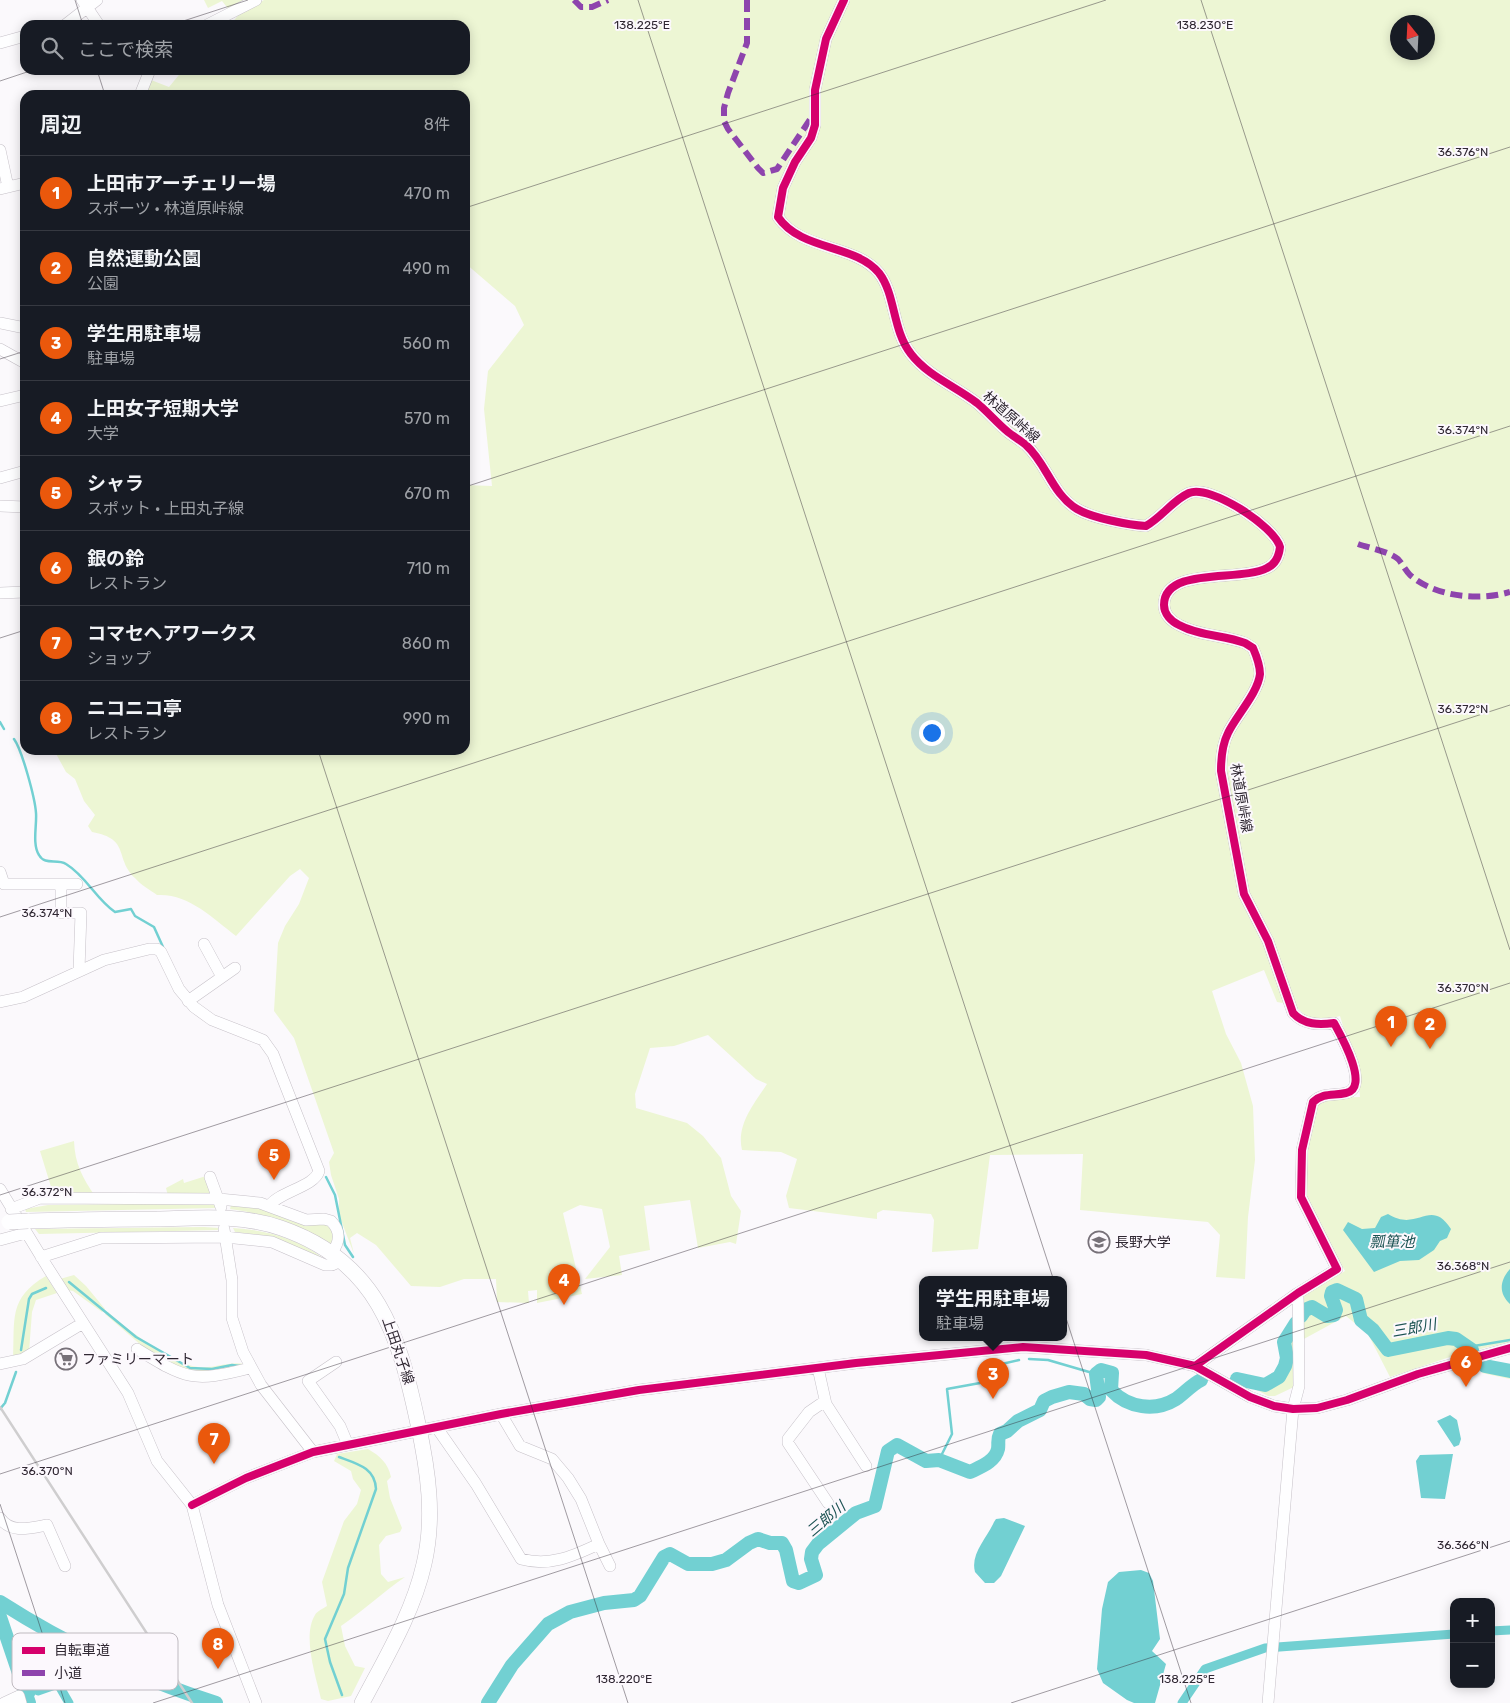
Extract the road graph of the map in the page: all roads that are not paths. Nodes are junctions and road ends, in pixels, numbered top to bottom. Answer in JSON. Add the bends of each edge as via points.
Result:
{"nodes":[{"id":1,"x":256,"y":0,"type":"edge"},
{"id":2,"x":844,"y":0,"type":"edge"},
{"id":3,"x":89,"y":3,"type":"edge"},
{"id":4,"x":70,"y":20,"type":"edge"},
{"id":5,"x":97,"y":20,"type":"edge"},
{"id":6,"x":217,"y":20,"type":"edge"},
{"id":7,"x":20,"y":37,"type":"edge"},
{"id":8,"x":0,"y":43,"type":"edge"},
{"id":9,"x":148,"y":75,"type":"edge"},
{"id":10,"x":142,"y":90,"type":"edge"},
{"id":11,"x":0,"y":150,"type":"edge"},
{"id":12,"x":20,"y":184,"type":"edge"},
{"id":13,"x":4,"y":188,"type":"edge"},
{"id":14,"x":0,"y":323,"type":"edge"},
{"id":15,"x":20,"y":327,"type":"edge"},
{"id":16,"x":0,"y":349,"type":"edge"},
{"id":17,"x":20,"y":360,"type":"edge"},
{"id":18,"x":20,"y":396,"type":"edge"},
{"id":19,"x":0,"y":401,"type":"edge"},
{"id":20,"x":20,"y":472,"type":"edge"},
{"id":21,"x":0,"y":478,"type":"edge"},
{"id":22,"x":0,"y":506,"type":"edge"},
{"id":23,"x":20,"y":507,"type":"edge"},
{"id":24,"x":20,"y":592,"type":"edge"},
{"id":25,"x":0,"y":593,"type":"edge"},
{"id":26,"x":0,"y":872,"type":"edge"},
{"id":27,"x":60,"y":884,"type":"junction"},
{"id":28,"x":77,"y":884,"type":"dead end"},
{"id":29,"x":204,"y":944,"type":"dead end"},
{"id":30,"x":235,"y":968,"type":"dead end"},
{"id":31,"x":80,"y":970,"type":"junction"},
{"id":32,"x":222,"y":977,"type":"junction"},
{"id":33,"x":188,"y":1001,"type":"junction"},
{"id":34,"x":0,"y":1002,"type":"edge"},
{"id":35,"x":210,"y":1177,"type":"dead end"},
{"id":36,"x":0,"y":1189,"type":"edge"},
{"id":37,"x":220,"y":1203,"type":"junction"},
{"id":38,"x":270,"y":1205,"type":"junction"},
{"id":39,"x":7,"y":1218,"type":"edge"},
{"id":40,"x":27,"y":1227,"type":"junction"},
{"id":41,"x":224,"y":1233,"type":"junction"},
{"id":42,"x":0,"y":1240,"type":"edge"},
{"id":43,"x":41,"y":1256,"type":"junction"},
{"id":44,"x":336,"y":1257,"type":"junction"},
{"id":45,"x":1298,"y":1292,"type":"junction"},
{"id":46,"x":83,"y":1323,"type":"junction"},
{"id":47,"x":1510,"y":1348,"type":"edge"},
{"id":48,"x":137,"y":1349,"type":"dead end"},
{"id":49,"x":336,"y":1362,"type":"dead end"},
{"id":50,"x":0,"y":1364,"type":"edge"},
{"id":51,"x":1195,"y":1366,"type":"junction"},
{"id":52,"x":250,"y":1368,"type":"junction"},
{"id":53,"x":818,"y":1368,"type":"junction"},
{"id":54,"x":825,"y":1401,"type":"junction"},
{"id":55,"x":1293,"y":1409,"type":"junction"},
{"id":56,"x":501,"y":1414,"type":"junction"},
{"id":57,"x":437,"y":1428,"type":"junction"},
{"id":58,"x":420,"y":1431,"type":"junction"},
{"id":59,"x":348,"y":1445,"type":"junction"},
{"id":60,"x":313,"y":1452,"type":"junction"},
{"id":61,"x":866,"y":1466,"type":"dead end"},
{"id":62,"x":828,"y":1503,"type":"dead end"},
{"id":63,"x":192,"y":1505,"type":"junction"},
{"id":64,"x":0,"y":1518,"type":"edge"},
{"id":65,"x":599,"y":1544,"type":"junction"},
{"id":66,"x":65,"y":1566,"type":"dead end"},
{"id":67,"x":610,"y":1566,"type":"dead end"},
{"id":68,"x":256,"y":1702,"type":"edge"},
{"id":69,"x":4,"y":1703,"type":"edge"},
{"id":70,"x":22,"y":1703,"type":"edge"},
{"id":71,"x":362,"y":1703,"type":"edge"},
{"id":72,"x":1268,"y":1703,"type":"edge"}],
"edges":[{"from":1,"to":6,"type":"street"},
{"from":2,"to":45,"type":"street","name":"林道原峠線","via":[[826,39],[815,90],[815,125],[811,138],[783,188],[778,217],[784,226],[812,242],[868,264],[880,274],[900,337],[910,353],[924,368],[977,403],[1025,444],[1038,458],[1058,494],[1078,510],[1123,524],[1146,526],[1189,493],[1202,491],[1255,518],[1279,541],[1279,555],[1267,568],[1245,575],[1179,582],[1164,597],[1164,607],[1168,617],[1181,626],[1234,639],[1253,648],[1260,675],[1227,733],[1221,753],[1224,789],[1244,894],[1268,941],[1293,1013],[1308,1023],[1334,1023],[1351,1054],[1356,1081],[1350,1092],[1326,1094],[1313,1102],[1302,1150],[1300,1190],[1304,1208],[1337,1269]]},
{"from":3,"to":4,"type":"street"},
{"from":3,"to":5,"type":"street"},
{"from":7,"to":8,"type":"street"},
{"from":9,"to":10,"type":"street"},
{"from":11,"to":13,"type":"street"},
{"from":12,"to":13,"type":"street"},
{"from":14,"to":15,"type":"street"},
{"from":16,"to":17,"type":"street"},
{"from":18,"to":19,"type":"street"},
{"from":20,"to":21,"type":"street"},
{"from":22,"to":23,"type":"street"},
{"from":24,"to":25,"type":"street"},
{"from":26,"to":27,"type":"street","via":[[4,884]]},
{"from":27,"to":28,"type":"street"},
{"from":27,"to":31,"type":"street","via":[[61,913],[81,913]]},
{"from":29,"to":32,"type":"street"},
{"from":30,"to":32,"type":"street"},
{"from":31,"to":33,"type":"street","via":[[104,960],[157,949],[165,956]]},
{"from":31,"to":34,"type":"street","via":[[23,997]]},
{"from":32,"to":33,"type":"street"},
{"from":33,"to":38,"type":"street","via":[[212,1020],[268,1045],[319,1168],[316,1178],[276,1197]]},
{"from":35,"to":37,"type":"street"},
{"from":36,"to":39,"type":"street"},
{"from":37,"to":38,"type":"street"},
{"from":37,"to":39,"type":"street","via":[[40,1198]]},
{"from":38,"to":44,"type":"street","via":[[303,1219],[331,1221],[338,1234]]},
{"from":39,"to":40,"type":"main road","name":"上田丸子線","bridge":true},
{"from":40,"to":42,"type":"street"},
{"from":40,"to":43,"type":"street"},
{"from":40,"to":44,"type":"main road","name":"上田丸子線","via":[[237,1219],[279,1227]]},
{"from":41,"to":43,"type":"street","via":[[101,1238]]},
{"from":41,"to":44,"type":"street","via":[[272,1242],[325,1265],[332,1265]]},
{"from":41,"to":52,"type":"street","via":[[232,1280],[232,1318]]},
{"from":43,"to":46,"type":"street"},
{"from":44,"to":58,"type":"main road","name":"上田丸子線","via":[[373,1296],[391,1325],[408,1377]]},
{"from":45,"to":51,"type":"street"},
{"from":45,"to":55,"type":"street","via":[[1299,1386]]},
{"from":46,"to":50,"type":"street","via":[[23,1359]]},
{"from":46,"to":63,"type":"street","via":[[133,1402],[157,1461]]},
{"from":47,"to":55,"type":"street","via":[[1418,1374],[1347,1400],[1317,1408]]},
{"from":48,"to":52,"type":"street","via":[[191,1377]]},
{"from":49,"to":59,"type":"street","via":[[308,1381],[340,1426]]},
{"from":51,"to":53,"type":"street","via":[[1146,1355],[1023,1347]]},
{"from":51,"to":55,"type":"street","via":[[1250,1397]]},
{"from":52,"to":60,"type":"street"},
{"from":53,"to":54,"type":"street"},
{"from":53,"to":56,"type":"street","via":[[639,1390]]},
{"from":54,"to":61,"type":"street"},
{"from":54,"to":62,"type":"street","via":[[808,1412],[788,1443]]},
{"from":55,"to":72,"type":"street"},
{"from":56,"to":57,"type":"street"},
{"from":56,"to":65,"type":"street","via":[[520,1446],[552,1459],[568,1478],[581,1499]]},
{"from":57,"to":58,"type":"street"},
{"from":57,"to":65,"type":"street","via":[[522,1559],[560,1561]]},
{"from":58,"to":59,"type":"street"},
{"from":58,"to":71,"type":"main road","name":"上田丸子線","via":[[430,1506],[424,1564],[410,1607]]},
{"from":59,"to":60,"type":"street"},
{"from":60,"to":63,"type":"street","via":[[233,1484]]},
{"from":63,"to":68,"type":"street","via":[[218,1605]]},
{"from":64,"to":66,"type":"street","via":[[4,1524],[20,1530],[47,1525]]},
{"from":65,"to":67,"type":"street"},
{"from":69,"to":70,"type":"street","via":[[19,1696]]}]}
